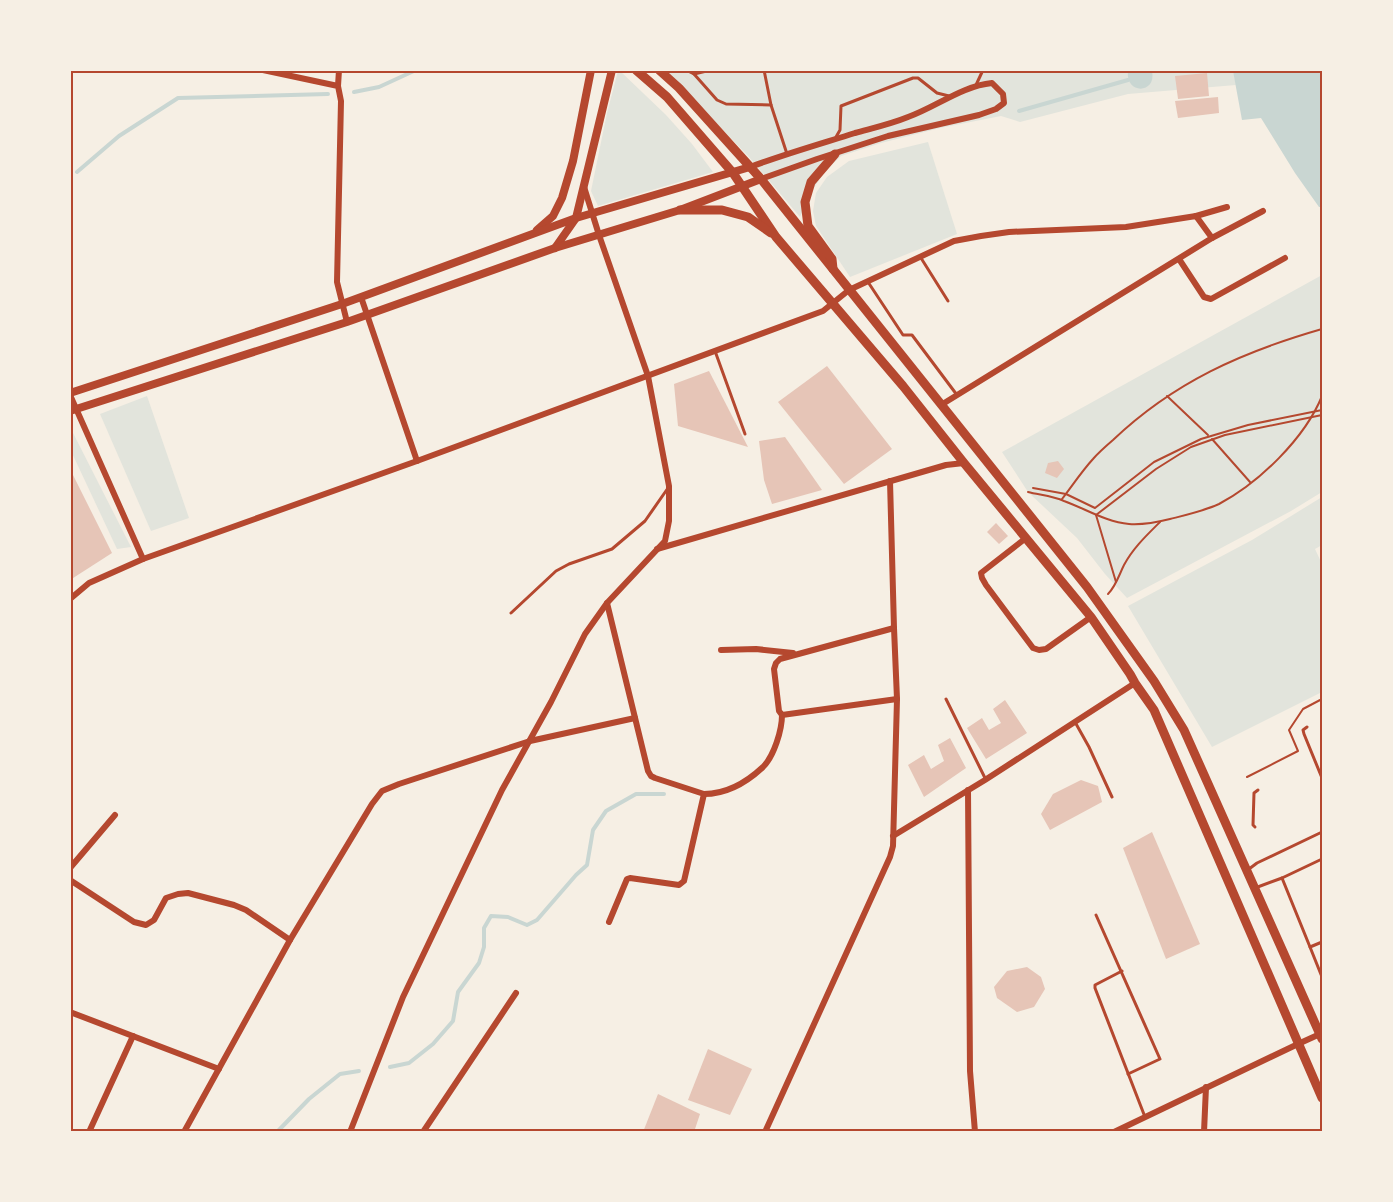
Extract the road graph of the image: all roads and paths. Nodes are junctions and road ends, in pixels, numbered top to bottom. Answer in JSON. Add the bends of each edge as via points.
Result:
{"nodes":[{"id":1,"x":263,"y":70,"type":"edge"},
{"id":2,"x":339,"y":70,"type":"edge"},
{"id":3,"x":591,"y":70,"type":"edge"},
{"id":4,"x":612,"y":70,"type":"edge"},
{"id":5,"x":636,"y":70,"type":"edge"},
{"id":6,"x":659,"y":70,"type":"edge"},
{"id":7,"x":686,"y":70,"type":"edge"},
{"id":8,"x":711,"y":70,"type":"edge"},
{"id":9,"x":764,"y":70,"type":"edge"},
{"id":10,"x":983,"y":70,"type":"edge"},
{"id":11,"x":694,"y":74,"type":"junction"},
{"id":12,"x":338,"y":86,"type":"junction"},
{"id":13,"x":975,"y":87,"type":"junction"},
{"id":14,"x":951,"y":97,"type":"junction"},
{"id":15,"x":771,"y":105,"type":"junction"},
{"id":16,"x":832,"y":140,"type":"junction"},
{"id":17,"x":788,"y":154,"type":"junction"},
{"id":18,"x":835,"y":154,"type":"junction"},
{"id":19,"x":750,"y":167,"type":"junction"},
{"id":20,"x":733,"y":173,"type":"junction"},
{"id":21,"x":761,"y":179,"type":"junction"},
{"id":22,"x":742,"y":186,"type":"junction"},
{"id":23,"x":584,"y":187,"type":"junction"},
{"id":24,"x":1227,"y":207,"type":"dead end"},
{"id":25,"x":680,"y":210,"type":"junction"},
{"id":26,"x":1263,"y":211,"type":"dead end"},
{"id":27,"x":593,"y":213,"type":"junction"},
{"id":28,"x":1196,"y":216,"type":"junction"},
{"id":29,"x":576,"y":218,"type":"junction"},
{"id":30,"x":532,"y":234,"type":"junction"},
{"id":31,"x":599,"y":235,"type":"junction"},
{"id":32,"x":776,"y":237,"type":"junction"},
{"id":33,"x":1212,"y":238,"type":"junction"},
{"id":34,"x":555,"y":248,"type":"junction"},
{"id":35,"x":920,"y":257,"type":"junction"},
{"id":36,"x":1179,"y":258,"type":"junction"},
{"id":37,"x":1285,"y":258,"type":"dead end"},
{"id":38,"x":834,"y":271,"type":"junction"},
{"id":39,"x":867,"y":281,"type":"junction"},
{"id":40,"x":849,"y":290,"type":"junction"},
{"id":41,"x":361,"y":297,"type":"junction"},
{"id":42,"x":948,"y":301,"type":"dead end"},
{"id":43,"x":832,"y":303,"type":"junction"},
{"id":44,"x":342,"y":304,"type":"junction"},
{"id":45,"x":367,"y":315,"type":"junction"},
{"id":46,"x":347,"y":322,"type":"junction"},
{"id":47,"x":1323,"y":329,"type":"edge"},
{"id":48,"x":715,"y":351,"type":"junction"},
{"id":49,"x":648,"y":376,"type":"junction"},
{"id":50,"x":70,"y":394,"type":"edge"},
{"id":51,"x":957,"y":396,"type":"junction"},
{"id":52,"x":1167,"y":396,"type":"junction"},
{"id":53,"x":1323,"y":396,"type":"edge"},
{"id":54,"x":941,"y":405,"type":"junction"},
{"id":55,"x":74,"y":410,"type":"edge"},
{"id":56,"x":1323,"y":410,"type":"edge"},
{"id":57,"x":1314,"y":412,"type":"junction"},
{"id":58,"x":1323,"y":415,"type":"edge"},
{"id":59,"x":1311,"y":417,"type":"junction"},
{"id":60,"x":746,"y":434,"type":"dead end"},
{"id":61,"x":1209,"y":436,"type":"junction"},
{"id":62,"x":1213,"y":440,"type":"junction"},
{"id":63,"x":417,"y":461,"type":"junction"},
{"id":64,"x":964,"y":463,"type":"junction"},
{"id":65,"x":890,"y":481,"type":"junction"},
{"id":66,"x":1251,"y":483,"type":"junction"},
{"id":67,"x":669,"y":486,"type":"junction"},
{"id":68,"x":1033,"y":488,"type":"dead end"},
{"id":69,"x":1028,"y":492,"type":"dead end"},
{"id":70,"x":1066,"y":494,"type":"junction"},
{"id":71,"x":1062,"y":500,"type":"junction"},
{"id":72,"x":1096,"y":515,"type":"junction"},
{"id":73,"x":1160,"y":521,"type":"junction"},
{"id":74,"x":1026,"y":538,"type":"junction"},
{"id":75,"x":657,"y":549,"type":"junction"},
{"id":76,"x":143,"y":559,"type":"junction"},
{"id":77,"x":1116,"y":582,"type":"junction"},
{"id":78,"x":1108,"y":594,"type":"dead end"},
{"id":79,"x":70,"y":599,"type":"edge"},
{"id":80,"x":607,"y":603,"type":"junction"},
{"id":81,"x":511,"y":613,"type":"dead end"},
{"id":82,"x":1091,"y":617,"type":"junction"},
{"id":83,"x":894,"y":628,"type":"junction"},
{"id":84,"x":721,"y":650,"type":"dead end"},
{"id":85,"x":796,"y":654,"type":"junction"},
{"id":86,"x":1135,"y":683,"type":"junction"},
{"id":87,"x":897,"y":699,"type":"junction"},
{"id":88,"x":946,"y":699,"type":"dead end"},
{"id":89,"x":1323,"y":699,"type":"edge"},
{"id":90,"x":782,"y":715,"type":"junction"},
{"id":91,"x":635,"y":718,"type":"junction"},
{"id":92,"x":1075,"y":722,"type":"junction"},
{"id":93,"x":1307,"y":727,"type":"dead end"},
{"id":94,"x":530,"y":741,"type":"junction"},
{"id":95,"x":1247,"y":777,"type":"dead end"},
{"id":96,"x":1323,"y":778,"type":"edge"},
{"id":97,"x":985,"y":780,"type":"junction"},
{"id":98,"x":968,"y":790,"type":"junction"},
{"id":99,"x":1258,"y":790,"type":"dead end"},
{"id":100,"x":704,"y":794,"type":"junction"},
{"id":101,"x":1112,"y":797,"type":"dead end"},
{"id":102,"x":115,"y":815,"type":"dead end"},
{"id":103,"x":1255,"y":827,"type":"dead end"},
{"id":104,"x":1323,"y":832,"type":"edge"},
{"id":105,"x":893,"y":836,"type":"junction"},
{"id":106,"x":1323,"y":859,"type":"edge"},
{"id":107,"x":70,"y":868,"type":"edge"},
{"id":108,"x":1247,"y":870,"type":"junction"},
{"id":109,"x":1282,"y":878,"type":"junction"},
{"id":110,"x":70,"y":880,"type":"edge"},
{"id":111,"x":1255,"y":888,"type":"junction"},
{"id":112,"x":1096,"y":915,"type":"dead end"},
{"id":113,"x":609,"y":922,"type":"dead end"},
{"id":114,"x":290,"y":940,"type":"junction"},
{"id":115,"x":1323,"y":942,"type":"edge"},
{"id":116,"x":1310,"y":947,"type":"junction"},
{"id":117,"x":1122,"y":971,"type":"junction"},
{"id":118,"x":1323,"y":977,"type":"edge"},
{"id":119,"x":516,"y":993,"type":"dead end"},
{"id":120,"x":70,"y":1012,"type":"edge"},
{"id":121,"x":133,"y":1036,"type":"junction"},
{"id":122,"x":1321,"y":1037,"type":"edge"},
{"id":123,"x":1298,"y":1044,"type":"junction"},
{"id":124,"x":219,"y":1069,"type":"junction"},
{"id":125,"x":1128,"y":1074,"type":"junction"},
{"id":126,"x":1206,"y":1087,"type":"junction"},
{"id":127,"x":1323,"y":1098,"type":"edge"},
{"id":128,"x":1145,"y":1117,"type":"junction"},
{"id":129,"x":89,"y":1131,"type":"edge"},
{"id":130,"x":184,"y":1131,"type":"edge"},
{"id":131,"x":350,"y":1131,"type":"edge"},
{"id":132,"x":423,"y":1131,"type":"edge"},
{"id":133,"x":765,"y":1131,"type":"edge"},
{"id":134,"x":975,"y":1131,"type":"edge"},
{"id":135,"x":1114,"y":1131,"type":"edge"},
{"id":136,"x":1204,"y":1131,"type":"edge"}],
"edges":[{"from":1,"to":12,"type":"street"},
{"from":2,"to":12,"type":"street"},
{"from":3,"to":30,"type":"street","via":[[562,198],[553,216]]},
{"from":4,"to":23,"type":"street"},
{"from":5,"to":20,"type":"main road","via":[[667,98]]},
{"from":6,"to":19,"type":"main road"},
{"from":7,"to":11,"type":"lane"},
{"from":8,"to":11,"type":"lane"},
{"from":9,"to":15,"type":"lane"},
{"from":10,"to":13,"type":"lane"},
{"from":11,"to":15,"type":"lane","via":[[717,100],[726,104]]},
{"from":12,"to":44,"type":"street","via":[[341,101],[337,282]]},
{"from":13,"to":14,"type":"street"},
{"from":13,"to":18,"type":"street","via":[[993,83],[1003,94],[1004,103],[979,115],[888,136]]},
{"from":14,"to":16,"type":"street","via":[[907,118]]},
{"from":14,"to":16,"type":"lane","via":[[913,78],[841,106],[840,130]]},
{"from":15,"to":17,"type":"lane"},
{"from":16,"to":17,"type":"street"},
{"from":17,"to":19,"type":"street"},
{"from":18,"to":21,"type":"street"},
{"from":18,"to":38,"type":"main road","via":[[811,182],[805,202],[808,226],[832,259]]},
{"from":19,"to":20,"type":"street"},
{"from":19,"to":21,"type":"main road"},
{"from":20,"to":22,"type":"main road"},
{"from":20,"to":27,"type":"street"},
{"from":21,"to":22,"type":"street"},
{"from":21,"to":38,"type":"main road"},
{"from":22,"to":25,"type":"street"},
{"from":22,"to":32,"type":"main road"},
{"from":23,"to":27,"type":"street"},
{"from":23,"to":29,"type":"street"},
{"from":24,"to":28,"type":"street"},
{"from":25,"to":31,"type":"street"},
{"from":25,"to":32,"type":"main road","via":[[722,210],[748,217]]},
{"from":26,"to":33,"type":"street"},
{"from":27,"to":29,"type":"street"},
{"from":27,"to":31,"type":"street"},
{"from":28,"to":33,"type":"street"},
{"from":28,"to":35,"type":"street","via":[[1126,227],[981,236],[954,241]]},
{"from":29,"to":30,"type":"street"},
{"from":29,"to":34,"type":"street"},
{"from":30,"to":41,"type":"street"},
{"from":31,"to":34,"type":"street"},
{"from":31,"to":49,"type":"street"},
{"from":32,"to":43,"type":"main road"},
{"from":33,"to":36,"type":"street"},
{"from":34,"to":45,"type":"street"},
{"from":35,"to":39,"type":"street"},
{"from":35,"to":42,"type":"lane"},
{"from":36,"to":37,"type":"street","via":[[1204,297],[1211,299]]},
{"from":36,"to":51,"type":"street"},
{"from":38,"to":40,"type":"main road"},
{"from":39,"to":40,"type":"street"},
{"from":39,"to":51,"type":"lane","via":[[903,334],[912,335]]},
{"from":40,"to":43,"type":"street"},
{"from":40,"to":54,"type":"main road"},
{"from":41,"to":44,"type":"street"},
{"from":41,"to":45,"type":"street"},
{"from":43,"to":48,"type":"street","via":[[823,311]]},
{"from":43,"to":64,"type":"main road"},
{"from":44,"to":46,"type":"street"},
{"from":44,"to":50,"type":"street"},
{"from":45,"to":46,"type":"street"},
{"from":45,"to":63,"type":"street"},
{"from":46,"to":55,"type":"street"},
{"from":47,"to":52,"type":"path","via":[[1236,359]]},
{"from":48,"to":49,"type":"street"},
{"from":48,"to":60,"type":"lane"},
{"from":49,"to":63,"type":"street"},
{"from":49,"to":67,"type":"street"},
{"from":50,"to":55,"type":"street"},
{"from":51,"to":54,"type":"street"},
{"from":52,"to":61,"type":"path"},
{"from":52,"to":70,"type":"path","via":[[1093,459]]},
{"from":53,"to":57,"type":"path"},
{"from":54,"to":108,"type":"main road","via":[[1087,587],[1154,681],[1184,730]]},
{"from":55,"to":76,"type":"street"},
{"from":56,"to":57,"type":"path"},
{"from":57,"to":59,"type":"path"},
{"from":57,"to":61,"type":"path"},
{"from":58,"to":59,"type":"path"},
{"from":59,"to":62,"type":"path"},
{"from":59,"to":66,"type":"path","via":[[1276,462]]},
{"from":61,"to":62,"type":"path"},
{"from":61,"to":70,"type":"path","via":[[1154,462],[1095,508]]},
{"from":62,"to":66,"type":"path"},
{"from":62,"to":72,"type":"path","via":[[1191,447],[1156,469]]},
{"from":63,"to":76,"type":"street"},
{"from":64,"to":65,"type":"street"},
{"from":64,"to":74,"type":"main road"},
{"from":65,"to":75,"type":"street"},
{"from":65,"to":83,"type":"street"},
{"from":66,"to":73,"type":"path","via":[[1218,504]]},
{"from":67,"to":75,"type":"street","via":[[669,521],[665,541]]},
{"from":67,"to":81,"type":"lane","via":[[645,521],[612,549],[556,571]]},
{"from":68,"to":70,"type":"path"},
{"from":69,"to":71,"type":"path"},
{"from":70,"to":71,"type":"path"},
{"from":71,"to":72,"type":"path"},
{"from":72,"to":73,"type":"path","via":[[1130,524]]},
{"from":72,"to":77,"type":"path"},
{"from":73,"to":77,"type":"path","via":[[1124,564]]},
{"from":74,"to":82,"type":"main road"},
{"from":74,"to":82,"type":"street","via":[[981,573],[1033,648],[1046,649]]},
{"from":75,"to":80,"type":"street"},
{"from":76,"to":79,"type":"street","via":[[89,583]]},
{"from":77,"to":78,"type":"path"},
{"from":80,"to":91,"type":"street"},
{"from":80,"to":94,"type":"street","via":[[585,634]]},
{"from":82,"to":86,"type":"main road"},
{"from":83,"to":85,"type":"street"},
{"from":83,"to":87,"type":"street"},
{"from":84,"to":85,"type":"street"},
{"from":85,"to":90,"type":"street","via":[[780,659],[774,669]]},
{"from":86,"to":92,"type":"street"},
{"from":86,"to":123,"type":"main road","via":[[1154,710]]},
{"from":87,"to":90,"type":"street"},
{"from":87,"to":105,"type":"street"},
{"from":88,"to":97,"type":"lane"},
{"from":89,"to":95,"type":"path","via":[[1303,709],[1289,730],[1298,751]]},
{"from":90,"to":100,"type":"street","via":[[777,741],[764,766],[741,784],[716,794]]},
{"from":91,"to":94,"type":"street"},
{"from":91,"to":100,"type":"street","via":[[651,776]]},
{"from":92,"to":97,"type":"street"},
{"from":92,"to":101,"type":"lane"},
{"from":93,"to":96,"type":"lane","via":[[1304,734]]},
{"from":94,"to":114,"type":"street","via":[[382,791]]},
{"from":94,"to":131,"type":"street","via":[[502,790],[403,997]]},
{"from":97,"to":98,"type":"street"},
{"from":98,"to":105,"type":"street"},
{"from":98,"to":134,"type":"street","via":[[970,1071]]},
{"from":99,"to":103,"type":"lane","via":[[1253,798]]},
{"from":100,"to":113,"type":"street","via":[[684,881],[679,885],[627,879]]},
{"from":102,"to":107,"type":"street"},
{"from":104,"to":108,"type":"lane"},
{"from":105,"to":133,"type":"street","via":[[890,858]]},
{"from":106,"to":109,"type":"lane"},
{"from":108,"to":111,"type":"main road"},
{"from":109,"to":111,"type":"lane"},
{"from":109,"to":116,"type":"lane"},
{"from":110,"to":114,"type":"street","via":[[134,922],[146,925],[154,920],[166,898],[188,893],[246,910]]},
{"from":111,"to":122,"type":"main road"},
{"from":112,"to":117,"type":"lane"},
{"from":114,"to":124,"type":"street"},
{"from":115,"to":116,"type":"lane"},
{"from":116,"to":118,"type":"lane"},
{"from":117,"to":125,"type":"lane","via":[[1095,988]]},
{"from":117,"to":125,"type":"lane","via":[[1160,1059]]},
{"from":119,"to":132,"type":"street"},
{"from":120,"to":121,"type":"street"},
{"from":121,"to":124,"type":"street"},
{"from":121,"to":129,"type":"street"},
{"from":122,"to":123,"type":"street"},
{"from":123,"to":126,"type":"street"},
{"from":123,"to":127,"type":"main road"},
{"from":124,"to":130,"type":"street"},
{"from":125,"to":128,"type":"lane"},
{"from":126,"to":128,"type":"street"},
{"from":126,"to":136,"type":"street"},
{"from":128,"to":135,"type":"street"}]}
